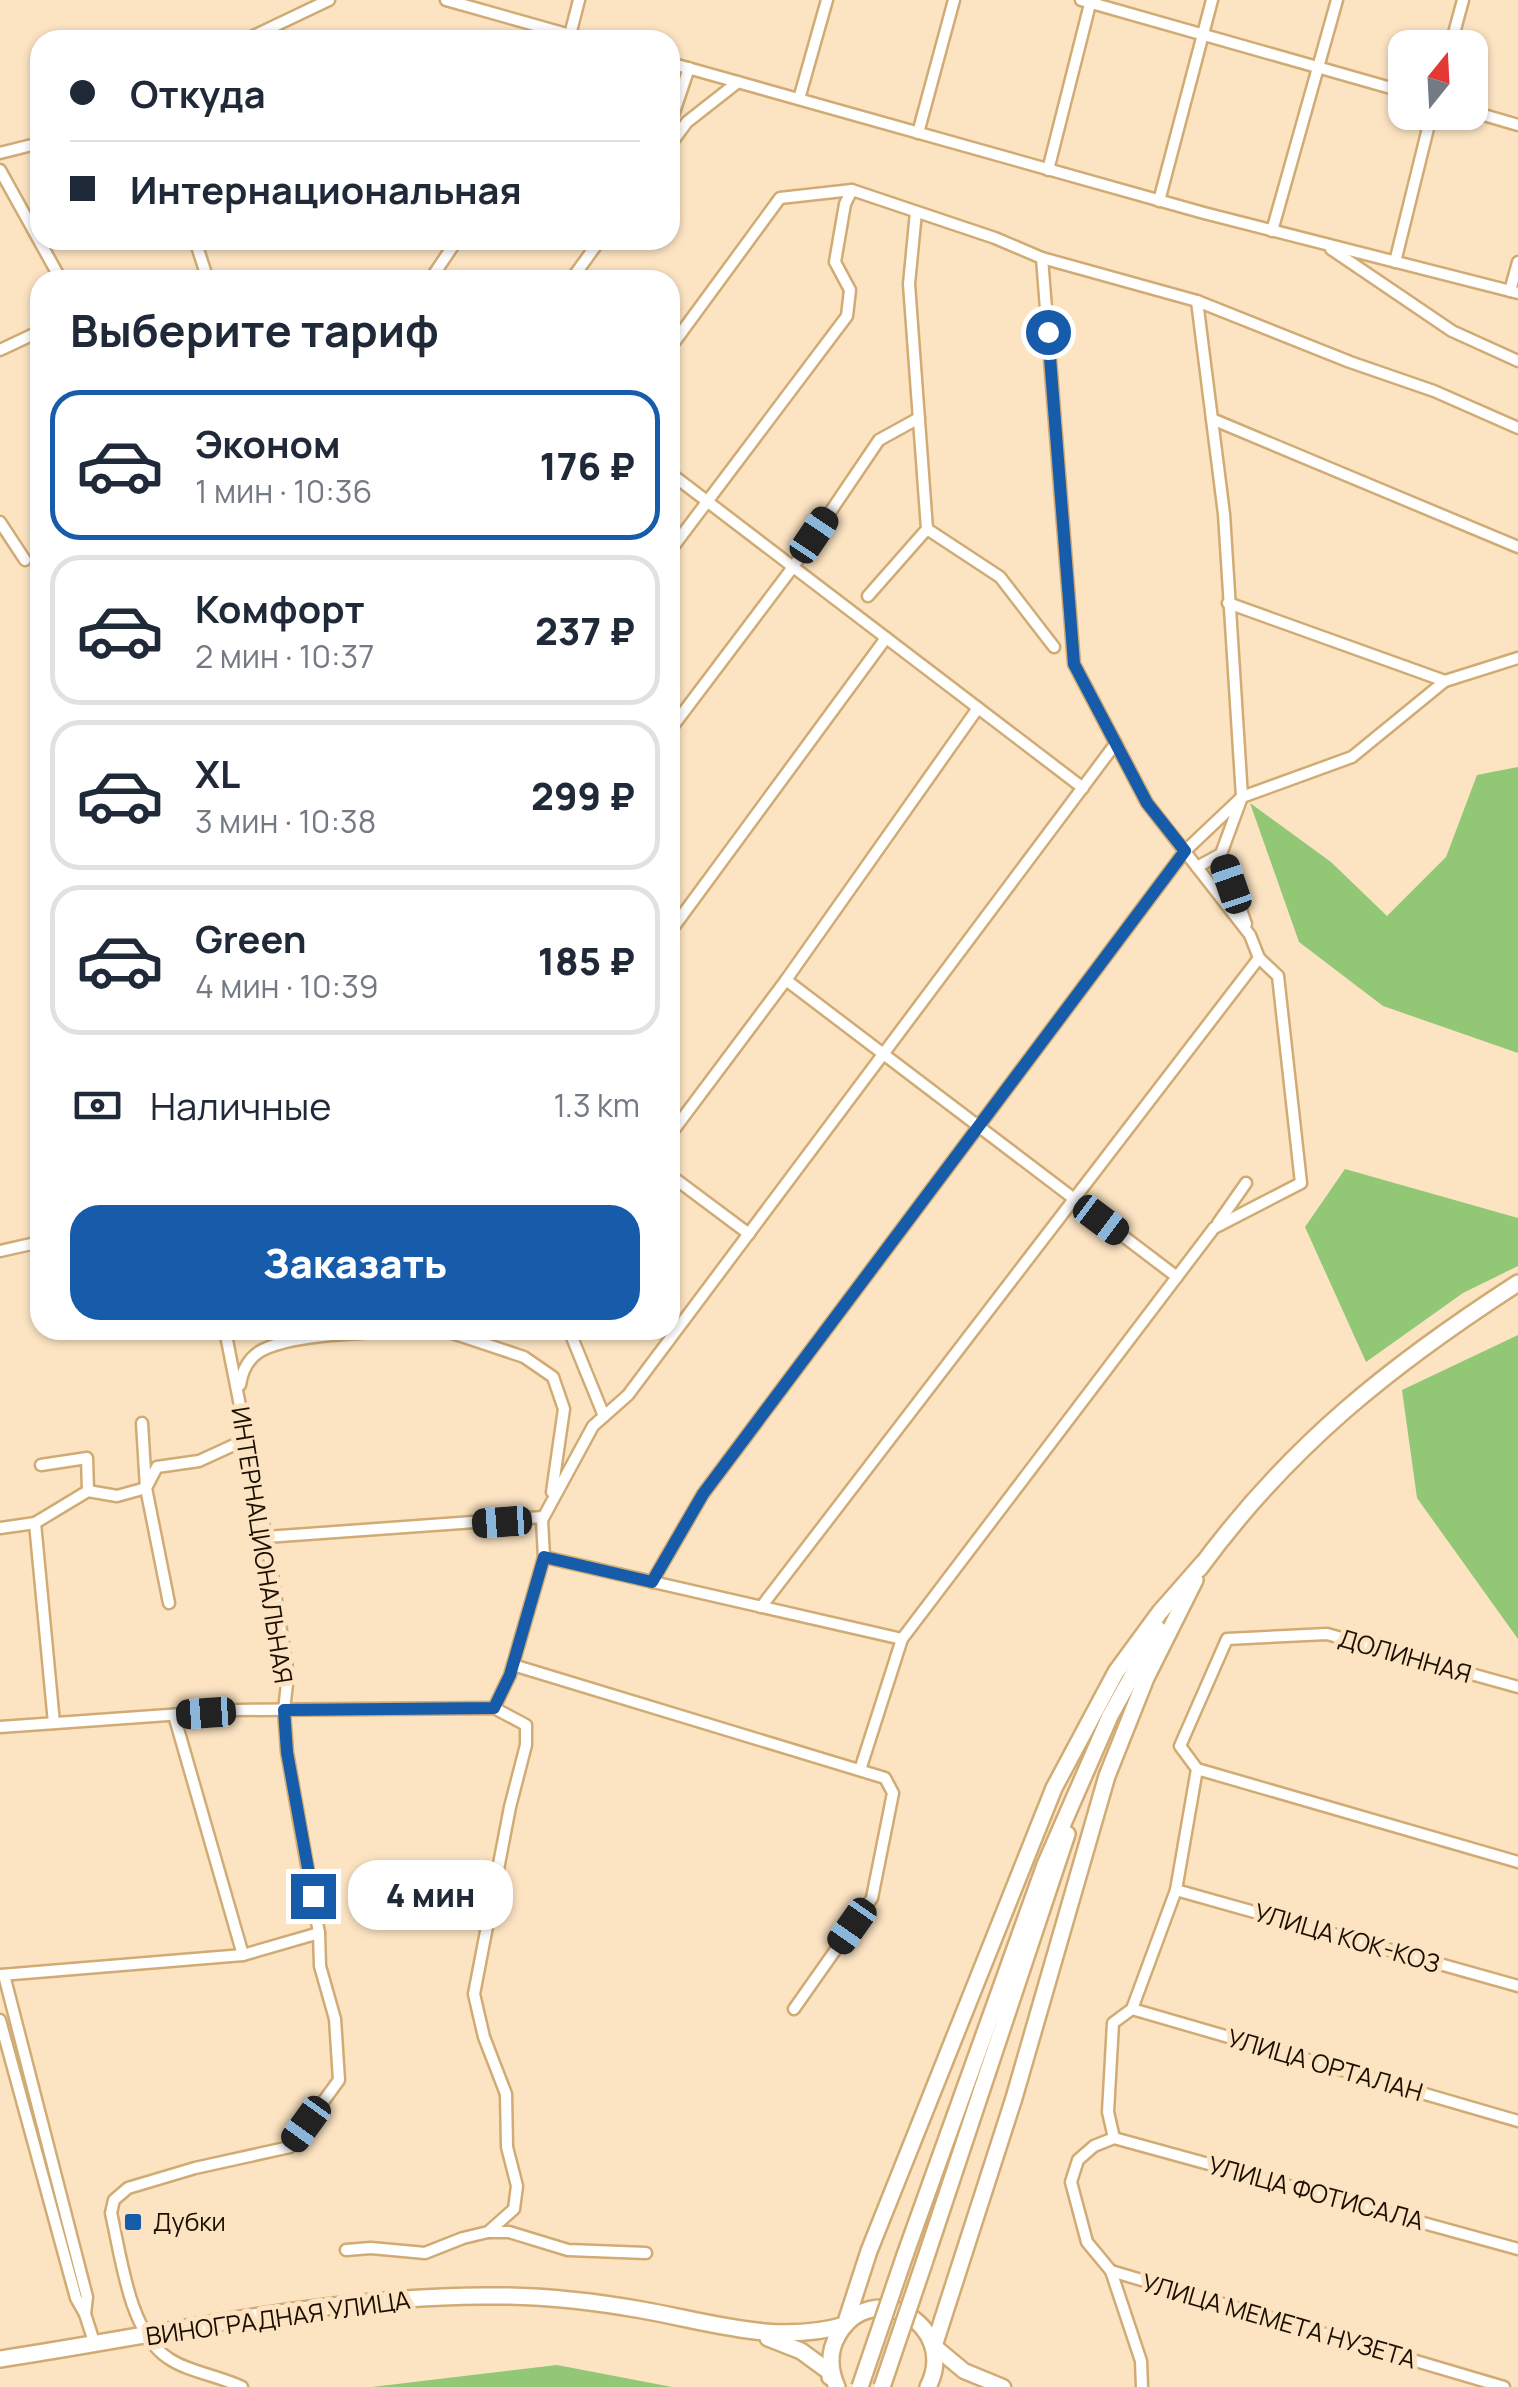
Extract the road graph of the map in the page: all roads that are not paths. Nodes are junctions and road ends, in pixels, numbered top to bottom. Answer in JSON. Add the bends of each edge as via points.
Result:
{"nodes":[{"id":1,"x":329,"y":0,"type":"edge"},
{"id":2,"x":446,"y":0,"type":"edge"},
{"id":3,"x":579,"y":0,"type":"edge"},
{"id":4,"x":827,"y":0,"type":"edge"},
{"id":5,"x":954,"y":0,"type":"edge"},
{"id":6,"x":1212,"y":0,"type":"edge"},
{"id":7,"x":1337,"y":0,"type":"edge"},
{"id":8,"x":1463,"y":0,"type":"edge"},
{"id":9,"x":1088,"y":1,"type":"edge"},
{"id":10,"x":265,"y":30,"type":"edge"},
{"id":11,"x":546,"y":30,"type":"edge"},
{"id":12,"x":571,"y":30,"type":"edge"},
{"id":13,"x":1455,"y":30,"type":"edge"},
{"id":14,"x":1204,"y":33,"type":"junction"},
{"id":15,"x":680,"y":66,"type":"edge"},
{"id":16,"x":1318,"y":67,"type":"junction"},
{"id":17,"x":689,"y":68,"type":"junction"},
{"id":18,"x":738,"y":82,"type":"junction"},
{"id":19,"x":1388,"y":87,"type":"edge"},
{"id":20,"x":680,"y":95,"type":"edge"},
{"id":21,"x":799,"y":100,"type":"junction"},
{"id":22,"x":1488,"y":116,"type":"edge"},
{"id":23,"x":1518,"y":125,"type":"edge"},
{"id":24,"x":1428,"y":130,"type":"edge"},
{"id":25,"x":680,"y":131,"type":"edge"},
{"id":26,"x":918,"y":133,"type":"junction"},
{"id":27,"x":30,"y":146,"type":"edge"},
{"id":28,"x":0,"y":153,"type":"edge"},
{"id":29,"x":0,"y":170,"type":"edge"},
{"id":30,"x":1048,"y":170,"type":"junction"},
{"id":31,"x":852,"y":190,"type":"junction"},
{"id":32,"x":1159,"y":201,"type":"junction"},
{"id":33,"x":916,"y":212,"type":"junction"},
{"id":34,"x":30,"y":225,"type":"edge"},
{"id":35,"x":1272,"y":230,"type":"junction"},
{"id":36,"x":1323,"y":244,"type":"junction"},
{"id":37,"x":1042,"y":258,"type":"junction"},
{"id":38,"x":1395,"y":262,"type":"junction"},
{"id":39,"x":1518,"y":262,"type":"edge"},
{"id":40,"x":1514,"y":292,"type":"edge"},
{"id":41,"x":1197,"y":301,"type":"junction"},
{"id":42,"x":680,"y":334,"type":"edge"},
{"id":43,"x":30,"y":336,"type":"edge"},
{"id":44,"x":0,"y":350,"type":"edge"},
{"id":45,"x":1518,"y":361,"type":"edge"},
{"id":46,"x":919,"y":418,"type":"junction"},
{"id":47,"x":1212,"y":419,"type":"junction"},
{"id":48,"x":1518,"y":428,"type":"edge"},
{"id":49,"x":680,"y":481,"type":"edge"},
{"id":50,"x":706,"y":501,"type":"junction"},
{"id":51,"x":0,"y":522,"type":"edge"},
{"id":52,"x":927,"y":529,"type":"junction"},
{"id":53,"x":680,"y":536,"type":"edge"},
{"id":54,"x":1518,"y":546,"type":"edge"},
{"id":55,"x":26,"y":560,"type":"dead end"},
{"id":56,"x":792,"y":566,"type":"junction"},
{"id":57,"x":868,"y":596,"type":"dead end"},
{"id":58,"x":1228,"y":602,"type":"junction"},
{"id":59,"x":886,"y":638,"type":"junction"},
{"id":60,"x":1054,"y":647,"type":"dead end"},
{"id":61,"x":1518,"y":658,"type":"edge"},
{"id":62,"x":1445,"y":682,"type":"junction"},
{"id":63,"x":978,"y":708,"type":"junction"},
{"id":64,"x":680,"y":717,"type":"edge"},
{"id":65,"x":1116,"y":743,"type":"junction"},
{"id":66,"x":1083,"y":788,"type":"junction"},
{"id":67,"x":1242,"y":797,"type":"junction"},
{"id":68,"x":1185,"y":851,"type":"junction"},
{"id":69,"x":1221,"y":854,"type":"junction"},
{"id":70,"x":1198,"y":867,"type":"junction"},
{"id":71,"x":680,"y":918,"type":"edge"},
{"id":72,"x":1258,"y":958,"type":"junction"},
{"id":73,"x":786,"y":980,"type":"junction"},
{"id":74,"x":884,"y":1054,"type":"junction"},
{"id":75,"x":680,"y":1122,"type":"edge"},
{"id":76,"x":978,"y":1127,"type":"junction"},
{"id":77,"x":680,"y":1183,"type":"edge"},
{"id":78,"x":1246,"y":1183,"type":"dead end"},
{"id":79,"x":1076,"y":1200,"type":"junction"},
{"id":80,"x":1214,"y":1228,"type":"junction"},
{"id":81,"x":749,"y":1234,"type":"junction"},
{"id":82,"x":30,"y":1244,"type":"edge"},
{"id":83,"x":0,"y":1251,"type":"edge"},
{"id":84,"x":1176,"y":1278,"type":"junction"},
{"id":85,"x":1518,"y":1283,"type":"edge"},
{"id":86,"x":680,"y":1326,"type":"edge"},
{"id":87,"x":227,"y":1340,"type":"edge"},
{"id":88,"x":302,"y":1340,"type":"edge"},
{"id":89,"x":474,"y":1340,"type":"edge"},
{"id":90,"x":573,"y":1340,"type":"edge"},
{"id":91,"x":669,"y":1340,"type":"edge"},
{"id":92,"x":238,"y":1394,"type":"junction"},
{"id":93,"x":604,"y":1416,"type":"junction"},
{"id":94,"x":142,"y":1423,"type":"dead end"},
{"id":95,"x":247,"y":1439,"type":"junction"},
{"id":96,"x":41,"y":1465,"type":"dead end"},
{"id":97,"x":146,"y":1488,"type":"junction"},
{"id":98,"x":88,"y":1491,"type":"junction"},
{"id":99,"x":542,"y":1520,"type":"junction"},
{"id":100,"x":35,"y":1524,"type":"junction"},
{"id":101,"x":0,"y":1528,"type":"edge"},
{"id":102,"x":266,"y":1537,"type":"junction"},
{"id":103,"x":544,"y":1557,"type":"junction"},
{"id":104,"x":1203,"y":1563,"type":"junction"},
{"id":105,"x":652,"y":1582,"type":"junction"},
{"id":106,"x":169,"y":1603,"type":"dead end"},
{"id":107,"x":761,"y":1607,"type":"junction"},
{"id":108,"x":902,"y":1639,"type":"junction"},
{"id":109,"x":513,"y":1665,"type":"junction"},
{"id":110,"x":1518,"y":1687,"type":"edge"},
{"id":111,"x":494,"y":1708,"type":"junction"},
{"id":112,"x":284,"y":1710,"type":"junction"},
{"id":113,"x":174,"y":1715,"type":"junction"},
{"id":114,"x":54,"y":1724,"type":"junction"},
{"id":115,"x":0,"y":1727,"type":"edge"},
{"id":116,"x":1197,"y":1769,"type":"junction"},
{"id":117,"x":860,"y":1770,"type":"junction"},
{"id":118,"x":1082,"y":1782,"type":"junction"},
{"id":119,"x":1518,"y":1862,"type":"edge"},
{"id":120,"x":1176,"y":1890,"type":"junction"},
{"id":121,"x":319,"y":1933,"type":"junction"},
{"id":122,"x":243,"y":1955,"type":"junction"},
{"id":123,"x":2,"y":1975,"type":"edge"},
{"id":124,"x":1518,"y":1986,"type":"edge"},
{"id":125,"x":1132,"y":2009,"type":"junction"},
{"id":126,"x":794,"y":2010,"type":"dead end"},
{"id":127,"x":0,"y":2020,"type":"edge"},
{"id":128,"x":1518,"y":2121,"type":"edge"},
{"id":129,"x":1114,"y":2138,"type":"junction"},
{"id":130,"x":488,"y":2232,"type":"junction"},
{"id":131,"x":1518,"y":2249,"type":"edge"},
{"id":132,"x":346,"y":2250,"type":"dead end"},
{"id":133,"x":646,"y":2253,"type":"dead end"},
{"id":134,"x":1111,"y":2271,"type":"junction"},
{"id":135,"x":85,"y":2314,"type":"junction"},
{"id":136,"x":845,"y":2324,"type":"junction"},
{"id":137,"x":750,"y":2332,"type":"junction"},
{"id":138,"x":148,"y":2335,"type":"junction"},
{"id":139,"x":95,"y":2345,"type":"junction"},
{"id":140,"x":934,"y":2346,"type":"junction"},
{"id":141,"x":0,"y":2359,"type":"edge"},
{"id":142,"x":832,"y":2382,"type":"edge"},
{"id":143,"x":242,"y":2387,"type":"edge"},
{"id":144,"x":860,"y":2387,"type":"edge"},
{"id":145,"x":882,"y":2387,"type":"edge"},
{"id":146,"x":928,"y":2387,"type":"edge"},
{"id":147,"x":1003,"y":2387,"type":"edge"},
{"id":148,"x":1142,"y":2387,"type":"edge"},
{"id":149,"x":1504,"y":2387,"type":"edge"}],
"edges":[{"from":1,"to":10,"type":"street"},
{"from":2,"to":11,"type":"street"},
{"from":3,"to":12,"type":"street"},
{"from":4,"to":21,"type":"street"},
{"from":5,"to":26,"type":"street"},
{"from":6,"to":14,"type":"street"},
{"from":7,"to":16,"type":"street"},
{"from":8,"to":13,"type":"street"},
{"from":9,"to":14,"type":"street"},
{"from":9,"to":30,"type":"street"},
{"from":14,"to":16,"type":"street"},
{"from":14,"to":32,"type":"street"},
{"from":15,"to":17,"type":"street"},
{"from":16,"to":19,"type":"street"},
{"from":16,"to":35,"type":"street"},
{"from":17,"to":18,"type":"street"},
{"from":17,"to":20,"type":"street"},
{"from":18,"to":21,"type":"street"},
{"from":18,"to":25,"type":"street"},
{"from":21,"to":26,"type":"street"},
{"from":22,"to":23,"type":"street"},
{"from":24,"to":38,"type":"street"},
{"from":26,"to":30,"type":"street"},
{"from":27,"to":28,"type":"street"},
{"from":29,"to":34,"type":"street"},
{"from":30,"to":32,"type":"street"},
{"from":31,"to":33,"type":"street"},
{"from":31,"to":42,"type":"street","via":[[780,198]]},
{"from":31,"to":50,"type":"street","via":[[835,262],[850,290],[847,316]]},
{"from":32,"to":35,"type":"street"},
{"from":33,"to":37,"type":"street"},
{"from":33,"to":46,"type":"street","via":[[909,284]]},
{"from":35,"to":36,"type":"street"},
{"from":36,"to":38,"type":"street"},
{"from":36,"to":45,"type":"street","via":[[1452,330]]},
{"from":37,"to":41,"type":"street"},
{"from":37,"to":65,"type":"street","via":[[1074,664]]},
{"from":38,"to":40,"type":"street"},
{"from":39,"to":40,"type":"street"},
{"from":41,"to":47,"type":"street"},
{"from":41,"to":48,"type":"street"},
{"from":43,"to":44,"type":"street"},
{"from":46,"to":52,"type":"street"},
{"from":46,"to":56,"type":"street","via":[[879,440]]},
{"from":47,"to":54,"type":"street"},
{"from":47,"to":58,"type":"street"},
{"from":49,"to":50,"type":"street"},
{"from":50,"to":53,"type":"street"},
{"from":50,"to":56,"type":"street"},
{"from":51,"to":55,"type":"street"},
{"from":52,"to":57,"type":"street"},
{"from":52,"to":60,"type":"street","via":[[1000,577]]},
{"from":56,"to":59,"type":"street"},
{"from":56,"to":64,"type":"street"},
{"from":58,"to":62,"type":"street"},
{"from":58,"to":67,"type":"street"},
{"from":59,"to":63,"type":"street"},
{"from":59,"to":71,"type":"street"},
{"from":61,"to":62,"type":"street"},
{"from":62,"to":67,"type":"street","via":[[1352,757]]},
{"from":63,"to":66,"type":"street"},
{"from":63,"to":73,"type":"street"},
{"from":65,"to":66,"type":"street"},
{"from":65,"to":68,"type":"street","via":[[1147,803]]},
{"from":66,"to":74,"type":"street"},
{"from":67,"to":68,"type":"street"},
{"from":67,"to":69,"type":"street"},
{"from":68,"to":70,"type":"street"},
{"from":68,"to":76,"type":"street"},
{"from":69,"to":70,"type":"street"},
{"from":69,"to":72,"type":"street"},
{"from":70,"to":72,"type":"street","via":[[1250,935]]},
{"from":72,"to":79,"type":"street"},
{"from":72,"to":80,"type":"street","via":[[1278,976],[1301,1184]]},
{"from":73,"to":74,"type":"street"},
{"from":73,"to":75,"type":"street"},
{"from":74,"to":76,"type":"street"},
{"from":74,"to":81,"type":"street"},
{"from":76,"to":79,"type":"street"},
{"from":76,"to":105,"type":"street","via":[[703,1494]]},
{"from":77,"to":81,"type":"street"},
{"from":78,"to":80,"type":"street"},
{"from":79,"to":84,"type":"street"},
{"from":79,"to":107,"type":"street"},
{"from":80,"to":84,"type":"street"},
{"from":81,"to":86,"type":"street"},
{"from":82,"to":83,"type":"street"},
{"from":84,"to":108,"type":"street"},
{"from":85,"to":104,"type":"main road","via":[[1341,1410]]},
{"from":87,"to":92,"type":"street","name":"ИНТЕРНАЦИОНАЛЬНАЯ"},
{"from":88,"to":92,"type":"street","via":[[258,1353],[243,1370]]},
{"from":89,"to":99,"type":"street","via":[[524,1357],[552,1376],[564,1409],[556,1482]]},
{"from":90,"to":93,"type":"street"},
{"from":91,"to":93,"type":"street"},
{"from":92,"to":95,"type":"street","name":"ИНТЕРНАЦИОНАЛЬНАЯ"},
{"from":93,"to":99,"type":"street"},
{"from":94,"to":97,"type":"street"},
{"from":95,"to":97,"type":"street","via":[[199,1461],[157,1467]]},
{"from":95,"to":102,"type":"street","name":"ИНТЕРНАЦИОНАЛЬНАЯ"},
{"from":96,"to":98,"type":"street","via":[[87,1458]]},
{"from":97,"to":98,"type":"street","via":[[117,1496]]},
{"from":97,"to":106,"type":"street"},
{"from":98,"to":100,"type":"street"},
{"from":99,"to":102,"type":"street"},
{"from":99,"to":103,"type":"street"},
{"from":100,"to":101,"type":"street"},
{"from":100,"to":114,"type":"street"},
{"from":102,"to":112,"type":"street","name":"ИНТЕРНАЦИОНАЛЬНАЯ","via":[[288,1675]]},
{"from":103,"to":105,"type":"street"},
{"from":103,"to":109,"type":"street"},
{"from":104,"to":118,"type":"main road","via":[[1125,1686]]},
{"from":104,"to":136,"type":"main road","via":[[1116,1672],[1054,1788]]},
{"from":104,"to":140,"type":"main road","via":[[1107,1776]]},
{"from":105,"to":107,"type":"street"},
{"from":107,"to":108,"type":"street"},
{"from":108,"to":117,"type":"street"},
{"from":109,"to":111,"type":"street"},
{"from":109,"to":117,"type":"street"},
{"from":110,"to":116,"type":"street","name":"ДОЛИННАЯ","via":[[1327,1634],[1227,1639],[1180,1746]]},
{"from":111,"to":112,"type":"street"},
{"from":111,"to":130,"type":"street","via":[[526,1725],[526,1745],[474,1994],[506,2094],[516,2186],[514,2209]]},
{"from":112,"to":113,"type":"street"},
{"from":112,"to":121,"type":"street","name":"ИНТЕРНАЦИОНАЛЬНАЯ"},
{"from":113,"to":114,"type":"street"},
{"from":113,"to":122,"type":"street"},
{"from":114,"to":115,"type":"street"},
{"from":116,"to":119,"type":"street"},
{"from":116,"to":120,"type":"street"},
{"from":117,"to":126,"type":"street","via":[[885,1778],[893,1793],[872,1898]]},
{"from":118,"to":144,"type":"main road","bridge":true,"via":[[1045,1865]]},
{"from":118,"to":145,"type":"main road","bridge":true},
{"from":120,"to":124,"type":"street","name":"УЛИЦА КОК-КОЗ"},
{"from":120,"to":125,"type":"street"},
{"from":121,"to":122,"type":"street"},
{"from":121,"to":138,"type":"street","name":"ИНТЕРНАЦИОНАЛЬНАЯ","via":[[339,2080],[290,2147],[128,2188],[114,2200],[111,2214],[130,2305]]},
{"from":122,"to":123,"type":"street"},
{"from":123,"to":135,"type":"street","via":[[87,2297]]},
{"from":125,"to":128,"type":"street","name":"УЛИЦА ОРТАЛАН"},
{"from":125,"to":129,"type":"street","via":[[1113,2024],[1108,2112]]},
{"from":127,"to":135,"type":"street"},
{"from":129,"to":131,"type":"street","name":"УЛИЦА ФОТИСАЛА"},
{"from":129,"to":134,"type":"street","via":[[1078,2160],[1071,2182],[1087,2242]]},
{"from":130,"to":132,"type":"street","via":[[425,2253]]},
{"from":130,"to":133,"type":"street","via":[[568,2250]]},
{"from":134,"to":148,"type":"street","via":[[1141,2361]]},
{"from":134,"to":149,"type":"street","name":"УЛИЦА МЕМЕТА НУЗЕТА"},
{"from":135,"to":139,"type":"street"},
{"from":136,"to":137,"type":"main road","via":[[805,2333]]},
{"from":136,"to":140,"type":"main road","via":[[874,2309],[901,2311],[923,2326]]},
{"from":136,"to":142,"type":"main road","via":[[834,2342]]},
{"from":137,"to":138,"type":"main road","name":"ВИНОГРАДНАЯ УЛИЦА","via":[[639,2309],[485,2296],[393,2300]]},
{"from":137,"to":142,"type":"main road","via":[[802,2351]]},
{"from":138,"to":139,"type":"main road","name":"ВИНОГРАДНАЯ УЛИЦА"},
{"from":138,"to":143,"type":"street","via":[[167,2358]]},
{"from":139,"to":141,"type":"main road","name":"ВИНОГРАДНАЯ УЛИЦА"},
{"from":140,"to":146,"type":"main road"},
{"from":140,"to":147,"type":"main road","via":[[964,2371]]}]}
